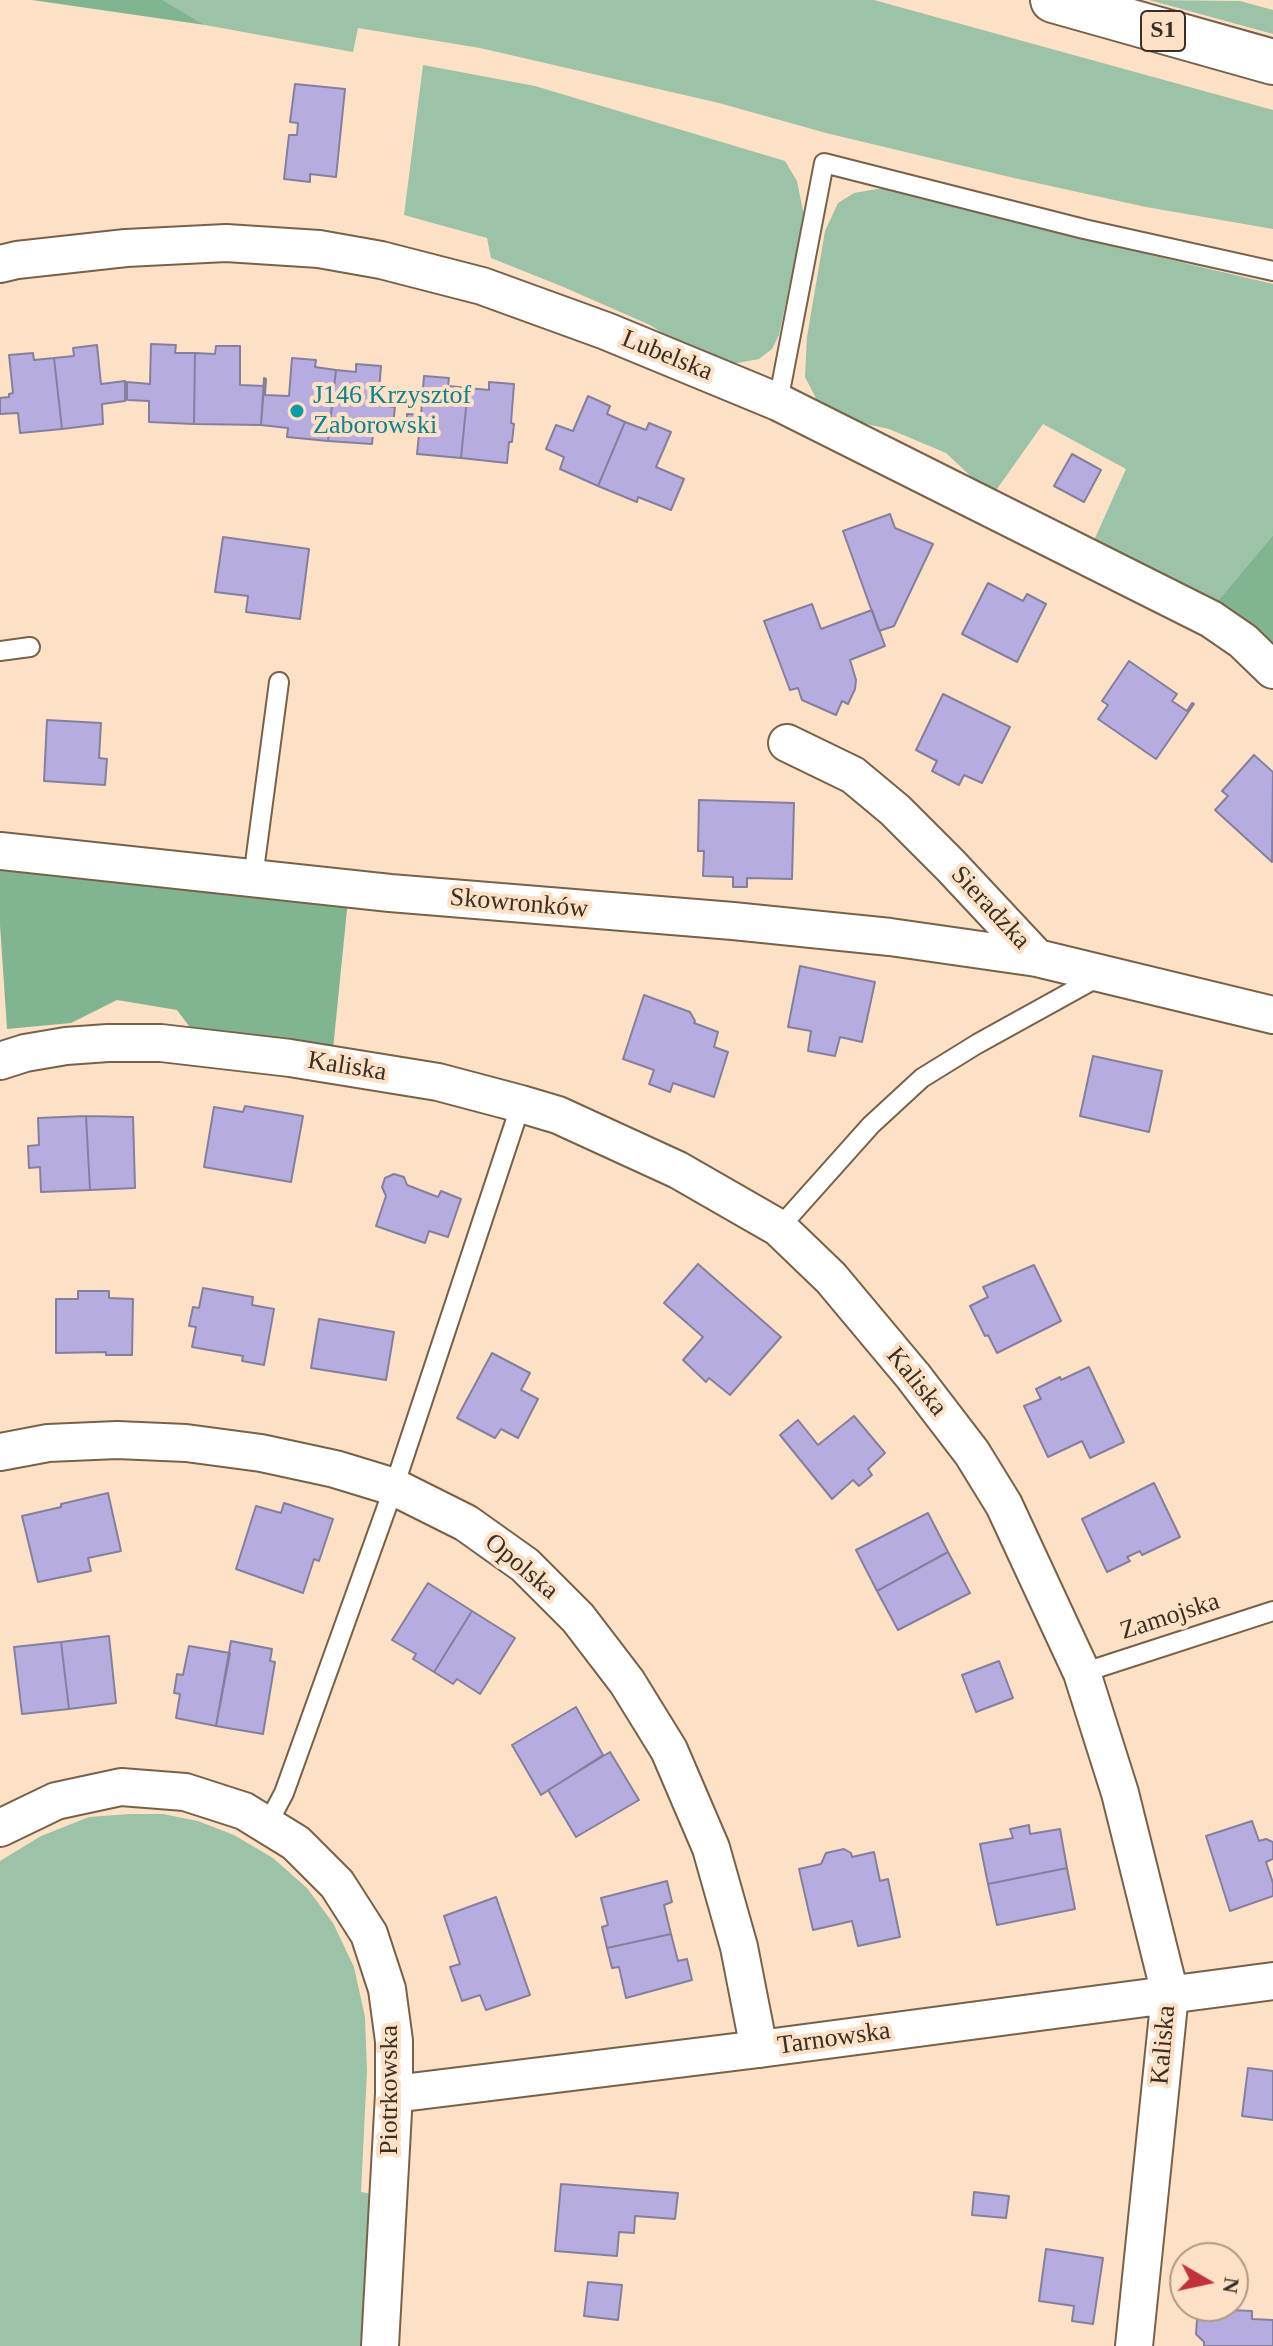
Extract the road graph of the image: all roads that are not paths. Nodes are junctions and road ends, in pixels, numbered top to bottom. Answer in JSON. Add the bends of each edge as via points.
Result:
{"nodes":[{"id":1,"x":1053,"y":0,"type":"edge"},
{"id":2,"x":1273,"y":62,"type":"edge"},
{"id":3,"x":0,"y":264,"type":"edge"},
{"id":4,"x":1273,"y":271,"type":"edge"},
{"id":5,"x":778,"y":402,"type":"junction"},
{"id":6,"x":30,"y":647,"type":"dead end"},
{"id":7,"x":0,"y":651,"type":"edge"},
{"id":8,"x":1273,"y":670,"type":"edge"},
{"id":9,"x":279,"y":682,"type":"dead end"},
{"id":10,"x":787,"y":743,"type":"dead end"},
{"id":11,"x":0,"y":851,"type":"edge"},
{"id":12,"x":253,"y":878,"type":"junction"},
{"id":13,"x":1037,"y":958,"type":"junction"},
{"id":14,"x":1102,"y":974,"type":"junction"},
{"id":15,"x":1273,"y":1015,"type":"edge"},
{"id":16,"x":0,"y":1061,"type":"edge"},
{"id":17,"x":521,"y":1104,"type":"junction"},
{"id":18,"x":779,"y":1228,"type":"junction"},
{"id":19,"x":0,"y":1452,"type":"edge"},
{"id":20,"x":394,"y":1487,"type":"junction"},
{"id":21,"x":1273,"y":1611,"type":"edge"},
{"id":22,"x":1082,"y":1673,"type":"junction"},
{"id":23,"x":267,"y":1825,"type":"junction"},
{"id":24,"x":0,"y":1828,"type":"edge"},
{"id":25,"x":1273,"y":1981,"type":"edge"},
{"id":26,"x":1170,"y":1994,"type":"junction"},
{"id":27,"x":759,"y":2049,"type":"junction"},
{"id":28,"x":394,"y":2094,"type":"junction"},
{"id":29,"x":380,"y":2346,"type":"edge"},
{"id":30,"x":1134,"y":2346,"type":"edge"}],
"edges":[{"from":1,"to":2,"type":"highway","number":"S1"},
{"from":3,"to":5,"type":"street","name":"Lubelska","via":[[126,248],[226,243],[319,249],[482,286]]},
{"from":4,"to":5,"type":"lane","via":[[824,163]]},
{"from":5,"to":8,"type":"street","name":"Lubelska","via":[[1211,619]]},
{"from":6,"to":7,"type":"lane"},
{"from":9,"to":12,"type":"lane"},
{"from":10,"to":13,"type":"street","name":"Sieradzka","via":[[853,775],[895,810]]},
{"from":11,"to":12,"type":"street","name":"Skowronków"},
{"from":12,"to":13,"type":"street","name":"Skowronków","via":[[874,935]]},
{"from":13,"to":14,"type":"street","name":"Sieradzka"},
{"from":14,"to":15,"type":"street","name":"Sieradzka"},
{"from":14,"to":18,"type":"lane","via":[[922,1078],[871,1125]]},
{"from":16,"to":17,"type":"street","name":"Kaliska","via":[[66,1046],[161,1043],[438,1082]]},
{"from":17,"to":18,"type":"street","name":"Kaliska","via":[[558,1115],[678,1170]]},
{"from":17,"to":20,"type":"lane"},
{"from":18,"to":22,"type":"street","name":"Kaliska","via":[[831,1278],[972,1453],[1004,1505]]},
{"from":19,"to":20,"type":"street","name":"Opolska","via":[[48,1443],[186,1443],[261,1453]]},
{"from":20,"to":23,"type":"lane","via":[[284,1793]]},
{"from":20,"to":27,"type":"street","name":"Opolska","via":[[466,1523],[525,1565],[578,1618],[627,1682],[669,1750],[711,1848],[739,1947]]},
{"from":21,"to":22,"type":"lane","name":"Zamojska"},
{"from":22,"to":26,"type":"street","name":"Kaliska","via":[[1120,1793]]},
{"from":23,"to":24,"type":"street","name":"Piotrkowska","via":[[244,1811],[185,1792],[121,1787],[56,1801]]},
{"from":23,"to":28,"type":"street","name":"Piotrkowska","via":[[296,1843],[337,1884],[369,1934],[387,1989]]},
{"from":25,"to":26,"type":"street","name":"Tarnowska"},
{"from":26,"to":27,"type":"street","name":"Tarnowska"},
{"from":26,"to":30,"type":"street","name":"Kaliska"},
{"from":27,"to":28,"type":"street","name":"Tarnowska"},
{"from":28,"to":29,"type":"street","name":"Piotrkowska"}]}
